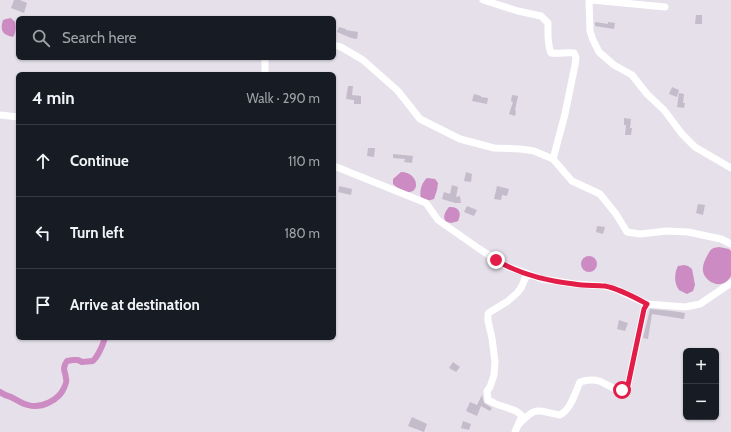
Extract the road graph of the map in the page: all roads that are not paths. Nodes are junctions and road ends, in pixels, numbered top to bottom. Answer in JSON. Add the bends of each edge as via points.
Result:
{"nodes":[{"id":1,"x":483,"y":0,"type":"edge"},
{"id":2,"x":591,"y":0,"type":"edge"},
{"id":3,"x":665,"y":7,"type":"dead end"},
{"id":4,"x":336,"y":46,"type":"edge"},
{"id":5,"x":265,"y":60,"type":"edge"},
{"id":6,"x":266,"y":72,"type":"edge"},
{"id":7,"x":0,"y":115,"type":"edge"},
{"id":8,"x":16,"y":117,"type":"edge"},
{"id":9,"x":553,"y":159,"type":"junction"},
{"id":10,"x":336,"y":167,"type":"edge"},
{"id":11,"x":731,"y":168,"type":"edge"},
{"id":12,"x":731,"y":244,"type":"edge"},
{"id":13,"x":527,"y":274,"type":"junction"},
{"id":14,"x":731,"y":283,"type":"edge"},
{"id":15,"x":647,"y":304,"type":"junction"},
{"id":16,"x":519,"y":424,"type":"junction"},
{"id":17,"x":516,"y":432,"type":"edge"}],
"edges":[{"from":1,"to":9,"type":"street","via":[[541,16],[548,23],[551,53],[568,52],[574,53],[576,57]]},
{"from":2,"to":3,"type":"street"},
{"from":2,"to":11,"type":"street","via":[[590,32],[599,52],[614,65],[632,75],[695,148]]},
{"from":4,"to":9,"type":"street","via":[[363,60],[398,91],[420,119],[460,139],[494,148],[534,151]]},
{"from":5,"to":6,"type":"street"},
{"from":7,"to":8,"type":"street"},
{"from":9,"to":12,"type":"street","via":[[572,181],[600,194],[627,232],[688,232],[721,239]]},
{"from":10,"to":13,"type":"street","via":[[426,203],[438,220],[506,266]]},
{"from":13,"to":15,"type":"street","via":[[542,279],[604,286]]},
{"from":13,"to":16,"type":"street","via":[[517,293],[490,312],[488,317],[495,362],[494,375],[487,391],[488,400],[521,414]]},
{"from":14,"to":15,"type":"street","via":[[700,304],[685,307]]},
{"from":15,"to":16,"type":"street","via":[[626,388],[616,389],[599,381],[580,382],[573,398],[560,415],[540,410],[533,411]]},
{"from":16,"to":17,"type":"street"}]}
